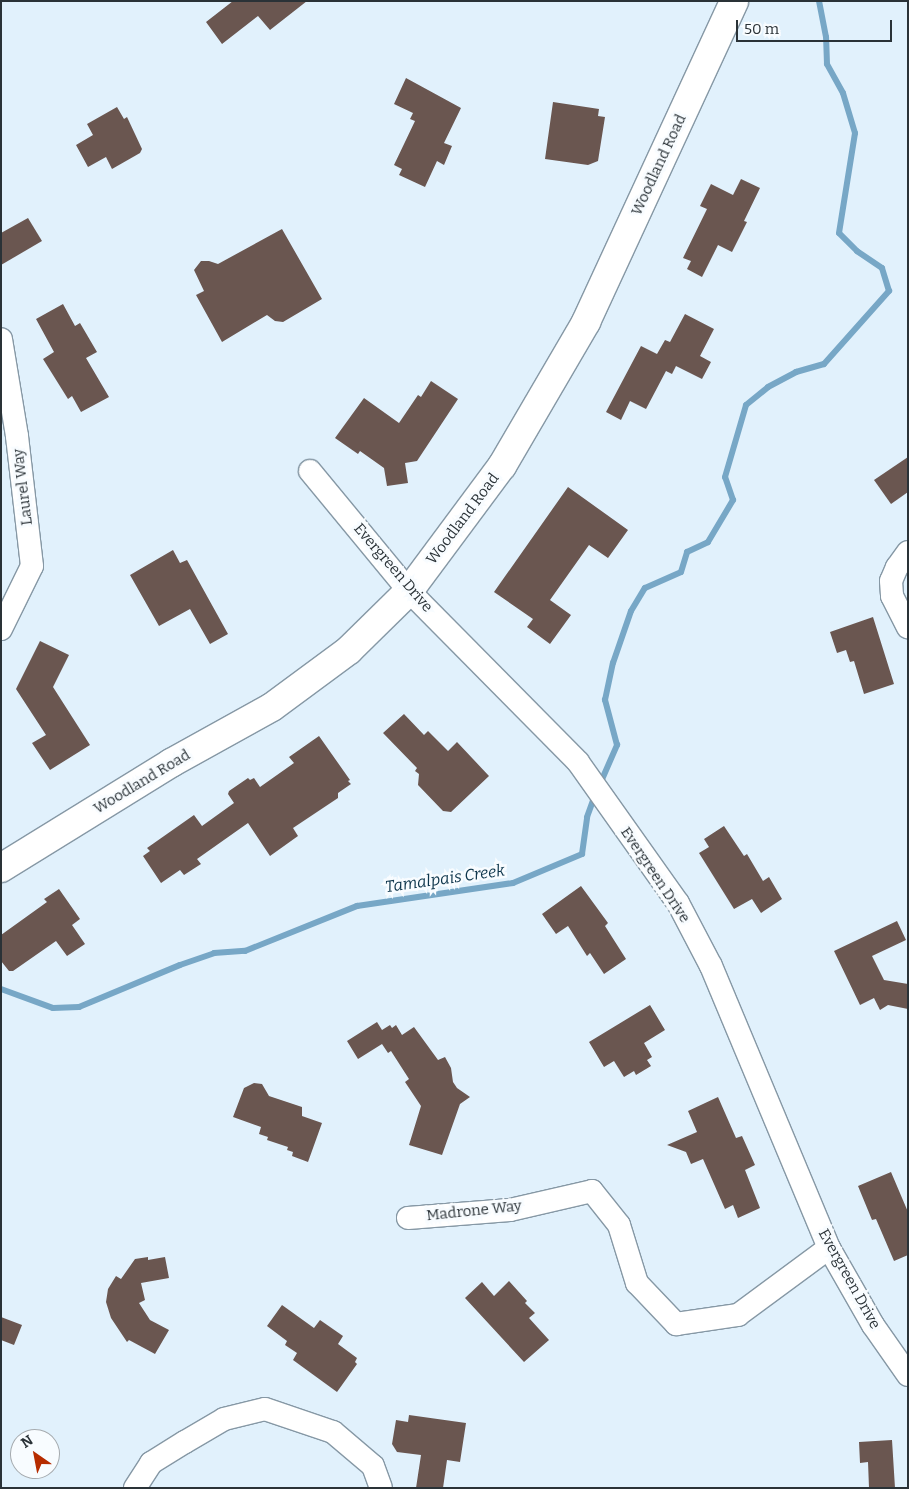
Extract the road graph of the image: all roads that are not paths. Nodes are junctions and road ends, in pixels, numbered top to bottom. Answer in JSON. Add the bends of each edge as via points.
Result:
{"nodes":[{"id":1,"x":734,"y":1,"type":"edge"},
{"id":2,"x":1,"y":339,"type":"edge"},
{"id":3,"x":310,"y":471,"type":"dead end"},
{"id":4,"x":908,"y":552,"type":"edge"},
{"id":5,"x":409,"y":591,"type":"junction"},
{"id":6,"x":908,"y":627,"type":"edge"},
{"id":7,"x":1,"y":629,"type":"edge"},
{"id":8,"x":1,"y":868,"type":"edge"},
{"id":9,"x":408,"y":1218,"type":"dead end"},
{"id":10,"x":829,"y":1248,"type":"junction"},
{"id":11,"x":908,"y":1375,"type":"edge"},
{"id":12,"x":135,"y":1488,"type":"edge"},
{"id":13,"x":381,"y":1488,"type":"edge"}],
"edges":[{"from":1,"to":5,"type":"street","name":"Woodland Road","via":[[586,322],[502,466]]},
{"from":2,"to":7,"type":"street","name":"Laurel Way","via":[[17,436],[32,566]]},
{"from":3,"to":5,"type":"street","name":"Evergreen Drive"},
{"from":4,"to":6,"type":"street","via":[[896,567],[891,581],[892,596]]},
{"from":5,"to":8,"type":"street","name":"Woodland Road","via":[[349,650],[272,707],[171,763]]},
{"from":5,"to":10,"type":"street","name":"Evergreen Drive","via":[[578,762],[678,903],[711,966]]},
{"from":9,"to":10,"type":"street","name":"Madrone Way","via":[[510,1210],[592,1191],[620,1225],[637,1283],[676,1324],[738,1315]]},
{"from":10,"to":11,"type":"street","name":"Evergreen Drive","via":[[873,1325]]},
{"from":12,"to":13,"type":"street","via":[[151,1464],[185,1442],[224,1419],[265,1409],[333,1432],[373,1466]]}]}
